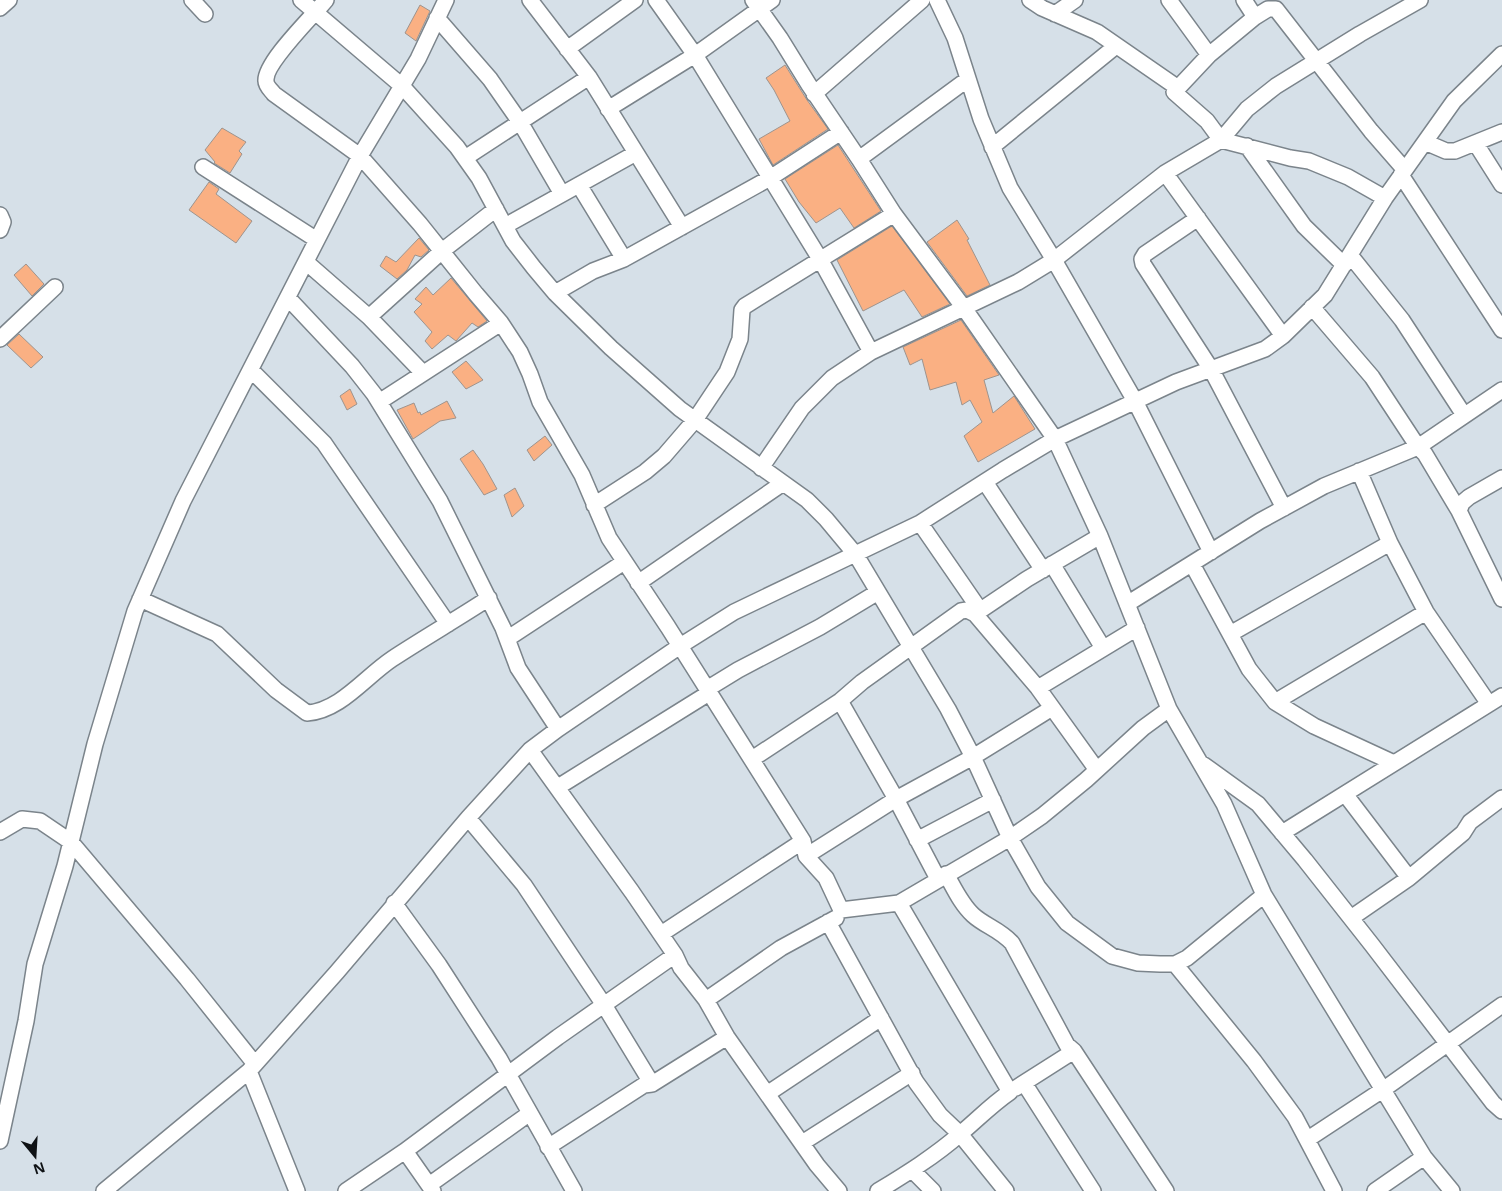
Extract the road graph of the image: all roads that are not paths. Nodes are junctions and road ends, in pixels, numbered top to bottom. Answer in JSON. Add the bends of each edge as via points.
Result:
{"nodes":[{"id":1,"x":9,"y":0,"type":"edge"},
{"id":2,"x":192,"y":0,"type":"edge"},
{"id":3,"x":301,"y":0,"type":"edge"},
{"id":4,"x":326,"y":0,"type":"edge"},
{"id":5,"x":530,"y":0,"type":"edge"},
{"id":6,"x":635,"y":0,"type":"edge"},
{"id":7,"x":656,"y":0,"type":"edge"},
{"id":8,"x":922,"y":0,"type":"edge"},
{"id":9,"x":937,"y":0,"type":"edge"},
{"id":10,"x":1030,"y":0,"type":"edge"},
{"id":11,"x":1075,"y":0,"type":"edge"},
{"id":12,"x":1169,"y":0,"type":"edge"},
{"id":13,"x":1244,"y":0,"type":"edge"},
{"id":14,"x":1420,"y":0,"type":"edge"},
{"id":15,"x":443,"y":1,"type":"edge"},
{"id":16,"x":762,"y":3,"type":"edge"},
{"id":17,"x":0,"y":8,"type":"edge"},
{"id":18,"x":315,"y":13,"type":"junction"},
{"id":19,"x":205,"y":14,"type":"dead end"},
{"id":20,"x":1055,"y":14,"type":"junction"},
{"id":21,"x":1255,"y":17,"type":"junction"},
{"id":22,"x":437,"y":18,"type":"junction"},
{"id":23,"x":1116,"y":46,"type":"junction"},
{"id":24,"x":567,"y":49,"type":"junction"},
{"id":25,"x":695,"y":54,"type":"junction"},
{"id":26,"x":1502,"y":54,"type":"edge"},
{"id":27,"x":1209,"y":55,"type":"junction"},
{"id":28,"x":1316,"y":61,"type":"junction"},
{"id":29,"x":589,"y":77,"type":"junction"},
{"id":30,"x":968,"y":79,"type":"junction"},
{"id":31,"x":402,"y":86,"type":"junction"},
{"id":32,"x":1178,"y":88,"type":"junction"},
{"id":33,"x":814,"y":94,"type":"junction"},
{"id":34,"x":608,"y":108,"type":"junction"},
{"id":35,"x":520,"y":122,"type":"junction"},
{"id":36,"x":841,"y":132,"type":"junction"},
{"id":37,"x":1502,"y":132,"type":"edge"},
{"id":38,"x":1221,"y":140,"type":"junction"},
{"id":39,"x":1425,"y":142,"type":"junction"},
{"id":40,"x":1476,"y":144,"type":"junction"},
{"id":41,"x":1247,"y":146,"type":"junction"},
{"id":42,"x":992,"y":147,"type":"junction"},
{"id":43,"x":636,"y":153,"type":"junction"},
{"id":44,"x":360,"y":156,"type":"junction"},
{"id":45,"x":465,"y":158,"type":"junction"},
{"id":46,"x":859,"y":160,"type":"junction"},
{"id":47,"x":203,"y":166,"type":"dead end"},
{"id":48,"x":1403,"y":172,"type":"junction"},
{"id":49,"x":1165,"y":173,"type":"junction"},
{"id":50,"x":770,"y":178,"type":"junction"},
{"id":51,"x":579,"y":185,"type":"junction"},
{"id":52,"x":1502,"y":185,"type":"edge"},
{"id":53,"x":562,"y":194,"type":"junction"},
{"id":54,"x":1385,"y":198,"type":"junction"},
{"id":55,"x":496,"y":209,"type":"junction"},
{"id":56,"x":894,"y":214,"type":"junction"},
{"id":57,"x":0,"y":215,"type":"edge"},
{"id":58,"x":1198,"y":218,"type":"junction"},
{"id":59,"x":506,"y":226,"type":"junction"},
{"id":60,"x":682,"y":227,"type":"junction"},
{"id":61,"x":0,"y":230,"type":"edge"},
{"id":62,"x":317,"y":240,"type":"junction"},
{"id":63,"x":442,"y":252,"type":"junction"},
{"id":64,"x":624,"y":259,"type":"junction"},
{"id":65,"x":820,"y":259,"type":"junction"},
{"id":66,"x":1054,"y":260,"type":"junction"},
{"id":67,"x":1347,"y":260,"type":"junction"},
{"id":68,"x":306,"y":262,"type":"junction"},
{"id":69,"x":55,"y":286,"type":"dead end"},
{"id":70,"x":555,"y":293,"type":"junction"},
{"id":71,"x":288,"y":298,"type":"junction"},
{"id":72,"x":964,"y":308,"type":"junction"},
{"id":73,"x":1312,"y":308,"type":"junction"},
{"id":74,"x":369,"y":317,"type":"junction"},
{"id":75,"x":501,"y":322,"type":"junction"},
{"id":76,"x":1502,"y":330,"type":"edge"},
{"id":77,"x":1283,"y":336,"type":"junction"},
{"id":78,"x":0,"y":339,"type":"edge"},
{"id":79,"x":871,"y":352,"type":"junction"},
{"id":80,"x":1211,"y":369,"type":"junction"},
{"id":81,"x":251,"y":370,"type":"junction"},
{"id":82,"x":423,"y":373,"type":"junction"},
{"id":83,"x":1502,"y":390,"type":"edge"},
{"id":84,"x":1135,"y":401,"type":"junction"},
{"id":85,"x":379,"y":402,"type":"junction"},
{"id":86,"x":1464,"y":416,"type":"junction"},
{"id":87,"x":694,"y":420,"type":"junction"},
{"id":88,"x":1055,"y":440,"type":"junction"},
{"id":89,"x":1418,"y":447,"type":"junction"},
{"id":90,"x":761,"y":468,"type":"junction"},
{"id":91,"x":1359,"y":471,"type":"junction"},
{"id":92,"x":1502,"y":478,"type":"edge"},
{"id":93,"x":985,"y":482,"type":"junction"},
{"id":94,"x":783,"y":484,"type":"junction"},
{"id":95,"x":594,"y":505,"type":"junction"},
{"id":96,"x":1284,"y":508,"type":"junction"},
{"id":97,"x":1460,"y":511,"type":"junction"},
{"id":98,"x":920,"y":523,"type":"junction"},
{"id":99,"x":1100,"y":536,"type":"junction"},
{"id":100,"x":1390,"y":543,"type":"junction"},
{"id":101,"x":1211,"y":552,"type":"junction"},
{"id":102,"x":856,"y":555,"type":"junction"},
{"id":103,"x":624,"y":562,"type":"junction"},
{"id":104,"x":1192,"y":564,"type":"junction"},
{"id":105,"x":1048,"y":567,"type":"junction"},
{"id":106,"x":638,"y":583,"type":"junction"},
{"id":107,"x":878,"y":592,"type":"junction"},
{"id":108,"x":489,"y":598,"type":"junction"},
{"id":109,"x":1502,"y":598,"type":"edge"},
{"id":110,"x":140,"y":599,"type":"junction"},
{"id":111,"x":1127,"y":604,"type":"junction"},
{"id":112,"x":978,"y":612,"type":"junction"},
{"id":113,"x":1426,"y":612,"type":"junction"},
{"id":114,"x":448,"y":624,"type":"junction"},
{"id":115,"x":1137,"y":628,"type":"junction"},
{"id":116,"x":1230,"y":634,"type":"junction"},
{"id":117,"x":507,"y":639,"type":"junction"},
{"id":118,"x":680,"y":646,"type":"junction"},
{"id":119,"x":911,"y":647,"type":"junction"},
{"id":120,"x":1103,"y":648,"type":"junction"},
{"id":121,"x":1038,"y":688,"type":"junction"},
{"id":122,"x":708,"y":691,"type":"junction"},
{"id":123,"x":1502,"y":696,"type":"edge"},
{"id":124,"x":840,"y":701,"type":"junction"},
{"id":125,"x":1275,"y":702,"type":"junction"},
{"id":126,"x":1489,"y":704,"type":"junction"},
{"id":127,"x":1052,"y":708,"type":"junction"},
{"id":128,"x":1169,"y":709,"type":"junction"},
{"id":129,"x":558,"y":729,"type":"junction"},
{"id":130,"x":530,"y":750,"type":"junction"},
{"id":131,"x":973,"y":756,"type":"junction"},
{"id":132,"x":752,"y":759,"type":"junction"},
{"id":133,"x":1199,"y":761,"type":"junction"},
{"id":134,"x":1394,"y":763,"type":"junction"},
{"id":135,"x":1097,"y":770,"type":"junction"},
{"id":136,"x":558,"y":787,"type":"junction"},
{"id":137,"x":1345,"y":794,"type":"junction"},
{"id":138,"x":1502,"y":798,"type":"edge"},
{"id":139,"x":896,"y":800,"type":"junction"},
{"id":140,"x":993,"y":800,"type":"junction"},
{"id":141,"x":468,"y":818,"type":"junction"},
{"id":142,"x":0,"y":832,"type":"edge"},
{"id":143,"x":1282,"y":833,"type":"junction"},
{"id":144,"x":1010,"y":838,"type":"junction"},
{"id":145,"x":803,"y":840,"type":"junction"},
{"id":146,"x":917,"y":840,"type":"junction"},
{"id":147,"x":71,"y":842,"type":"junction"},
{"id":148,"x":806,"y":856,"type":"junction"},
{"id":149,"x":942,"y":877,"type":"junction"},
{"id":150,"x":1409,"y":878,"type":"junction"},
{"id":151,"x":1264,"y":895,"type":"junction"},
{"id":152,"x":394,"y":903,"type":"junction"},
{"id":153,"x":899,"y":903,"type":"junction"},
{"id":154,"x":841,"y":910,"type":"junction"},
{"id":155,"x":1351,"y":918,"type":"junction"},
{"id":156,"x":828,"y":922,"type":"junction"},
{"id":157,"x":661,"y":934,"type":"junction"},
{"id":158,"x":675,"y":955,"type":"junction"},
{"id":159,"x":1175,"y":964,"type":"junction"},
{"id":160,"x":706,"y":1000,"type":"junction"},
{"id":161,"x":604,"y":1005,"type":"junction"},
{"id":162,"x":1502,"y":1005,"type":"edge"},
{"id":163,"x":881,"y":1018,"type":"junction"},
{"id":164,"x":727,"y":1037,"type":"junction"},
{"id":165,"x":1448,"y":1042,"type":"junction"},
{"id":166,"x":1074,"y":1051,"type":"junction"},
{"id":167,"x":252,"y":1068,"type":"junction"},
{"id":168,"x":912,"y":1073,"type":"junction"},
{"id":169,"x":508,"y":1074,"type":"junction"},
{"id":170,"x":652,"y":1084,"type":"junction"},
{"id":171,"x":1024,"y":1084,"type":"junction"},
{"id":172,"x":1384,"y":1089,"type":"junction"},
{"id":173,"x":1010,"y":1092,"type":"junction"},
{"id":174,"x":767,"y":1094,"type":"junction"},
{"id":175,"x":1502,"y":1111,"type":"edge"},
{"id":176,"x":530,"y":1113,"type":"junction"},
{"id":177,"x":2,"y":1119,"type":"edge"},
{"id":178,"x":960,"y":1134,"type":"junction"},
{"id":179,"x":1308,"y":1139,"type":"junction"},
{"id":180,"x":0,"y":1141,"type":"edge"},
{"id":181,"x":802,"y":1143,"type":"junction"},
{"id":182,"x":548,"y":1147,"type":"junction"},
{"id":183,"x":405,"y":1151,"type":"junction"},
{"id":184,"x":1424,"y":1157,"type":"junction"},
{"id":185,"x":912,"y":1170,"type":"junction"},
{"id":186,"x":431,"y":1188,"type":"edge"},
{"id":187,"x":104,"y":1191,"type":"edge"},
{"id":188,"x":297,"y":1191,"type":"edge"},
{"id":189,"x":346,"y":1191,"type":"edge"},
{"id":190,"x":574,"y":1191,"type":"edge"},
{"id":191,"x":839,"y":1191,"type":"edge"},
{"id":192,"x":878,"y":1191,"type":"edge"},
{"id":193,"x":933,"y":1191,"type":"edge"},
{"id":194,"x":1006,"y":1191,"type":"edge"},
{"id":195,"x":1093,"y":1191,"type":"edge"},
{"id":196,"x":1166,"y":1191,"type":"edge"},
{"id":197,"x":1334,"y":1191,"type":"edge"},
{"id":198,"x":1375,"y":1191,"type":"edge"},
{"id":199,"x":1452,"y":1191,"type":"edge"}],
"edges":[{"from":1,"to":17,"type":"street"},
{"from":2,"to":19,"type":"street"},
{"from":3,"to":18,"type":"street"},
{"from":4,"to":18,"type":"street"},
{"from":5,"to":24,"type":"street"},
{"from":6,"to":24,"type":"street"},
{"from":7,"to":25,"type":"street"},
{"from":8,"to":33,"type":"street"},
{"from":9,"to":30,"type":"street","via":[[955,38]]},
{"from":10,"to":20,"type":"street"},
{"from":11,"to":20,"type":"street"},
{"from":12,"to":27,"type":"street"},
{"from":13,"to":21,"type":"street"},
{"from":14,"to":28,"type":"street"},
{"from":15,"to":22,"type":"street"},
{"from":16,"to":25,"type":"street"},
{"from":16,"to":33,"type":"street"},
{"from":18,"to":31,"type":"street"},
{"from":18,"to":44,"type":"street","via":[[280,52],[268,73],[267,84],[274,94]]},
{"from":20,"to":23,"type":"street","via":[[1097,32]]},
{"from":21,"to":27,"type":"street"},
{"from":21,"to":28,"type":"street","via":[[1268,9],[1276,9]]},
{"from":22,"to":31,"type":"street"},
{"from":22,"to":35,"type":"street","via":[[490,79]]},
{"from":23,"to":32,"type":"street"},
{"from":23,"to":42,"type":"street"},
{"from":24,"to":29,"type":"street"},
{"from":25,"to":34,"type":"street"},
{"from":25,"to":50,"type":"street"},
{"from":26,"to":39,"type":"street","via":[[1454,101]]},
{"from":27,"to":32,"type":"street"},
{"from":28,"to":38,"type":"street","via":[[1247,109]]},
{"from":28,"to":48,"type":"street"},
{"from":29,"to":34,"type":"street"},
{"from":29,"to":35,"type":"street"},
{"from":30,"to":42,"type":"street"},
{"from":30,"to":46,"type":"street"},
{"from":31,"to":44,"type":"street"},
{"from":31,"to":45,"type":"street"},
{"from":32,"to":38,"type":"street","via":[[1174,92],[1207,121]]},
{"from":33,"to":36,"type":"street"},
{"from":34,"to":43,"type":"street"},
{"from":35,"to":45,"type":"street"},
{"from":35,"to":53,"type":"street"},
{"from":36,"to":46,"type":"street"},
{"from":36,"to":50,"type":"street"},
{"from":37,"to":40,"type":"street"},
{"from":38,"to":41,"type":"street"},
{"from":38,"to":49,"type":"street"},
{"from":39,"to":40,"type":"street","via":[[1446,151]]},
{"from":39,"to":48,"type":"street"},
{"from":40,"to":52,"type":"street"},
{"from":41,"to":54,"type":"street","via":[[1309,161],[1348,177]]},
{"from":41,"to":67,"type":"street","via":[[1304,226]]},
{"from":42,"to":66,"type":"street","via":[[1010,188]]},
{"from":43,"to":51,"type":"street"},
{"from":43,"to":60,"type":"street"},
{"from":44,"to":62,"type":"street"},
{"from":44,"to":63,"type":"street"},
{"from":45,"to":55,"type":"street"},
{"from":46,"to":56,"type":"street"},
{"from":47,"to":62,"type":"street"},
{"from":48,"to":54,"type":"street"},
{"from":48,"to":76,"type":"street"},
{"from":49,"to":58,"type":"street"},
{"from":49,"to":66,"type":"street"},
{"from":50,"to":60,"type":"street"},
{"from":50,"to":65,"type":"street"},
{"from":51,"to":53,"type":"street"},
{"from":51,"to":64,"type":"street"},
{"from":53,"to":59,"type":"street"},
{"from":54,"to":67,"type":"street"},
{"from":55,"to":59,"type":"street"},
{"from":55,"to":63,"type":"street"},
{"from":56,"to":65,"type":"street"},
{"from":56,"to":72,"type":"street"},
{"from":57,"to":61,"type":"street","via":[[3,222]]},
{"from":58,"to":77,"type":"street"},
{"from":58,"to":80,"type":"street","via":[[1145,254],[1142,264]]},
{"from":59,"to":70,"type":"street"},
{"from":60,"to":64,"type":"street"},
{"from":62,"to":68,"type":"street"},
{"from":63,"to":74,"type":"street"},
{"from":63,"to":75,"type":"street"},
{"from":64,"to":70,"type":"street","via":[[593,271]]},
{"from":65,"to":79,"type":"street"},
{"from":65,"to":87,"type":"street","via":[[745,306],[740,339],[727,372]]},
{"from":66,"to":72,"type":"street"},
{"from":66,"to":84,"type":"street"},
{"from":67,"to":73,"type":"street","via":[[1325,295]]},
{"from":67,"to":86,"type":"street","via":[[1402,320]]},
{"from":68,"to":71,"type":"street"},
{"from":68,"to":74,"type":"street"},
{"from":69,"to":78,"type":"street"},
{"from":70,"to":87,"type":"street","via":[[637,373]]},
{"from":71,"to":81,"type":"street"},
{"from":71,"to":85,"type":"street","via":[[352,366]]},
{"from":72,"to":79,"type":"street"},
{"from":72,"to":88,"type":"street"},
{"from":73,"to":77,"type":"street"},
{"from":73,"to":89,"type":"street","via":[[1372,377]]},
{"from":74,"to":82,"type":"street"},
{"from":75,"to":82,"type":"street"},
{"from":75,"to":95,"type":"street","via":[[520,352],[540,402],[578,466]]},
{"from":77,"to":80,"type":"street","via":[[1265,349]]},
{"from":79,"to":90,"type":"street","via":[[832,378],[802,408]]},
{"from":80,"to":84,"type":"street"},
{"from":80,"to":96,"type":"street"},
{"from":81,"to":110,"type":"street","via":[[183,501]]},
{"from":81,"to":114,"type":"street","via":[[324,443]]},
{"from":82,"to":85,"type":"street"},
{"from":83,"to":86,"type":"street"},
{"from":84,"to":88,"type":"street"},
{"from":84,"to":101,"type":"street"},
{"from":85,"to":108,"type":"street","via":[[440,501]]},
{"from":86,"to":89,"type":"street"},
{"from":87,"to":90,"type":"street"},
{"from":87,"to":95,"type":"street","via":[[664,456]]},
{"from":88,"to":93,"type":"street"},
{"from":88,"to":99,"type":"street"},
{"from":89,"to":91,"type":"street"},
{"from":89,"to":97,"type":"street"},
{"from":90,"to":94,"type":"street"},
{"from":91,"to":96,"type":"street"},
{"from":91,"to":100,"type":"street"},
{"from":92,"to":97,"type":"street","via":[[1469,497],[1462,503]]},
{"from":93,"to":98,"type":"street"},
{"from":93,"to":105,"type":"street"},
{"from":94,"to":102,"type":"street","via":[[807,500]]},
{"from":94,"to":106,"type":"street"},
{"from":95,"to":103,"type":"street"},
{"from":96,"to":101,"type":"street"},
{"from":97,"to":109,"type":"street"},
{"from":98,"to":102,"type":"street"},
{"from":98,"to":112,"type":"street"},
{"from":99,"to":105,"type":"street"},
{"from":99,"to":111,"type":"street"},
{"from":100,"to":113,"type":"street"},
{"from":100,"to":116,"type":"street"},
{"from":101,"to":104,"type":"street"},
{"from":102,"to":107,"type":"street"},
{"from":102,"to":118,"type":"street","via":[[734,612]]},
{"from":103,"to":106,"type":"street"},
{"from":103,"to":117,"type":"street"},
{"from":104,"to":111,"type":"street"},
{"from":104,"to":116,"type":"street"},
{"from":105,"to":112,"type":"street"},
{"from":105,"to":120,"type":"street"},
{"from":106,"to":118,"type":"street"},
{"from":107,"to":119,"type":"street"},
{"from":107,"to":122,"type":"street","via":[[738,670]]},
{"from":108,"to":114,"type":"street"},
{"from":108,"to":117,"type":"street"},
{"from":110,"to":114,"type":"street","via":[[217,634],[276,690],[306,713],[330,707],[390,660]]},
{"from":110,"to":147,"type":"street","via":[[95,744]]},
{"from":111,"to":115,"type":"street"},
{"from":112,"to":119,"type":"street","via":[[961,611]]},
{"from":112,"to":121,"type":"street"},
{"from":113,"to":125,"type":"street"},
{"from":113,"to":126,"type":"street"},
{"from":115,"to":120,"type":"street"},
{"from":115,"to":128,"type":"street"},
{"from":116,"to":125,"type":"street","via":[[1250,669]]},
{"from":117,"to":129,"type":"street","via":[[518,668]]},
{"from":118,"to":122,"type":"street"},
{"from":118,"to":129,"type":"street"},
{"from":119,"to":124,"type":"street"},
{"from":119,"to":131,"type":"street"},
{"from":120,"to":121,"type":"street"},
{"from":121,"to":127,"type":"street"},
{"from":122,"to":132,"type":"street"},
{"from":122,"to":136,"type":"street"},
{"from":123,"to":126,"type":"street"},
{"from":124,"to":132,"type":"street"},
{"from":124,"to":139,"type":"street"},
{"from":125,"to":134,"type":"street","via":[[1314,726]]},
{"from":126,"to":134,"type":"street"},
{"from":127,"to":131,"type":"street"},
{"from":127,"to":135,"type":"street"},
{"from":128,"to":133,"type":"street"},
{"from":128,"to":135,"type":"street"},
{"from":129,"to":130,"type":"street"},
{"from":130,"to":136,"type":"street"},
{"from":130,"to":141,"type":"street"},
{"from":131,"to":139,"type":"street"},
{"from":131,"to":140,"type":"street"},
{"from":132,"to":145,"type":"street"},
{"from":133,"to":143,"type":"street","via":[[1258,804]]},
{"from":133,"to":151,"type":"street","via":[[1224,804]]},
{"from":134,"to":137,"type":"street"},
{"from":135,"to":144,"type":"street"},
{"from":136,"to":157,"type":"street"},
{"from":137,"to":143,"type":"street"},
{"from":137,"to":150,"type":"street"},
{"from":138,"to":150,"type":"street","via":[[1470,822],[1463,833]]},
{"from":139,"to":146,"type":"street"},
{"from":139,"to":148,"type":"street"},
{"from":140,"to":144,"type":"street"},
{"from":140,"to":146,"type":"street"},
{"from":141,"to":152,"type":"street"},
{"from":141,"to":161,"type":"street","via":[[524,885]]},
{"from":142,"to":147,"type":"street","via":[[22,819],[40,821]]},
{"from":143,"to":155,"type":"street"},
{"from":144,"to":149,"type":"street"},
{"from":144,"to":159,"type":"street","via":[[1038,887],[1067,923],[1112,956],[1138,963]]},
{"from":145,"to":148,"type":"street"},
{"from":145,"to":157,"type":"street"},
{"from":146,"to":149,"type":"street"},
{"from":147,"to":167,"type":"street","via":[[187,979]]},
{"from":147,"to":177,"type":"street","via":[[35,964],[26,1021]]},
{"from":148,"to":154,"type":"street","via":[[826,878]]},
{"from":149,"to":153,"type":"street"},
{"from":149,"to":166,"type":"street","via":[[965,908],[1012,943],[1067,1045]]},
{"from":150,"to":155,"type":"street"},
{"from":151,"to":159,"type":"street","via":[[1187,958]]},
{"from":151,"to":172,"type":"street"},
{"from":152,"to":167,"type":"street"},
{"from":152,"to":169,"type":"street","via":[[439,964]]},
{"from":153,"to":154,"type":"street"},
{"from":153,"to":173,"type":"street"},
{"from":154,"to":156,"type":"street","via":[[838,917]]},
{"from":155,"to":165,"type":"street"},
{"from":156,"to":160,"type":"street","via":[[781,948]]},
{"from":156,"to":163,"type":"street"},
{"from":157,"to":158,"type":"street"},
{"from":158,"to":160,"type":"street"},
{"from":158,"to":161,"type":"street"},
{"from":159,"to":179,"type":"street","via":[[1254,1061]]},
{"from":160,"to":164,"type":"street"},
{"from":161,"to":169,"type":"street"},
{"from":161,"to":170,"type":"street"},
{"from":162,"to":165,"type":"street"},
{"from":163,"to":168,"type":"street"},
{"from":163,"to":174,"type":"street"},
{"from":164,"to":170,"type":"street"},
{"from":164,"to":174,"type":"street"},
{"from":165,"to":172,"type":"street"},
{"from":165,"to":175,"type":"street"},
{"from":166,"to":171,"type":"street"},
{"from":166,"to":196,"type":"street"},
{"from":167,"to":187,"type":"street"},
{"from":167,"to":188,"type":"street"},
{"from":168,"to":178,"type":"street","via":[[940,1115]]},
{"from":168,"to":181,"type":"street"},
{"from":169,"to":176,"type":"street"},
{"from":169,"to":183,"type":"street"},
{"from":170,"to":182,"type":"street","via":[[644,1085]]},
{"from":171,"to":173,"type":"street"},
{"from":171,"to":195,"type":"street"},
{"from":172,"to":179,"type":"street"},
{"from":172,"to":184,"type":"street"},
{"from":173,"to":178,"type":"street"},
{"from":174,"to":181,"type":"street"},
{"from":176,"to":182,"type":"street"},
{"from":176,"to":186,"type":"street"},
{"from":177,"to":180,"type":"street"},
{"from":178,"to":185,"type":"street"},
{"from":178,"to":194,"type":"street"},
{"from":179,"to":197,"type":"street"},
{"from":181,"to":191,"type":"street"},
{"from":182,"to":190,"type":"street"},
{"from":183,"to":186,"type":"street"},
{"from":183,"to":189,"type":"street"},
{"from":184,"to":198,"type":"street"},
{"from":184,"to":199,"type":"street"},
{"from":185,"to":192,"type":"street"},
{"from":185,"to":193,"type":"street"}]}
